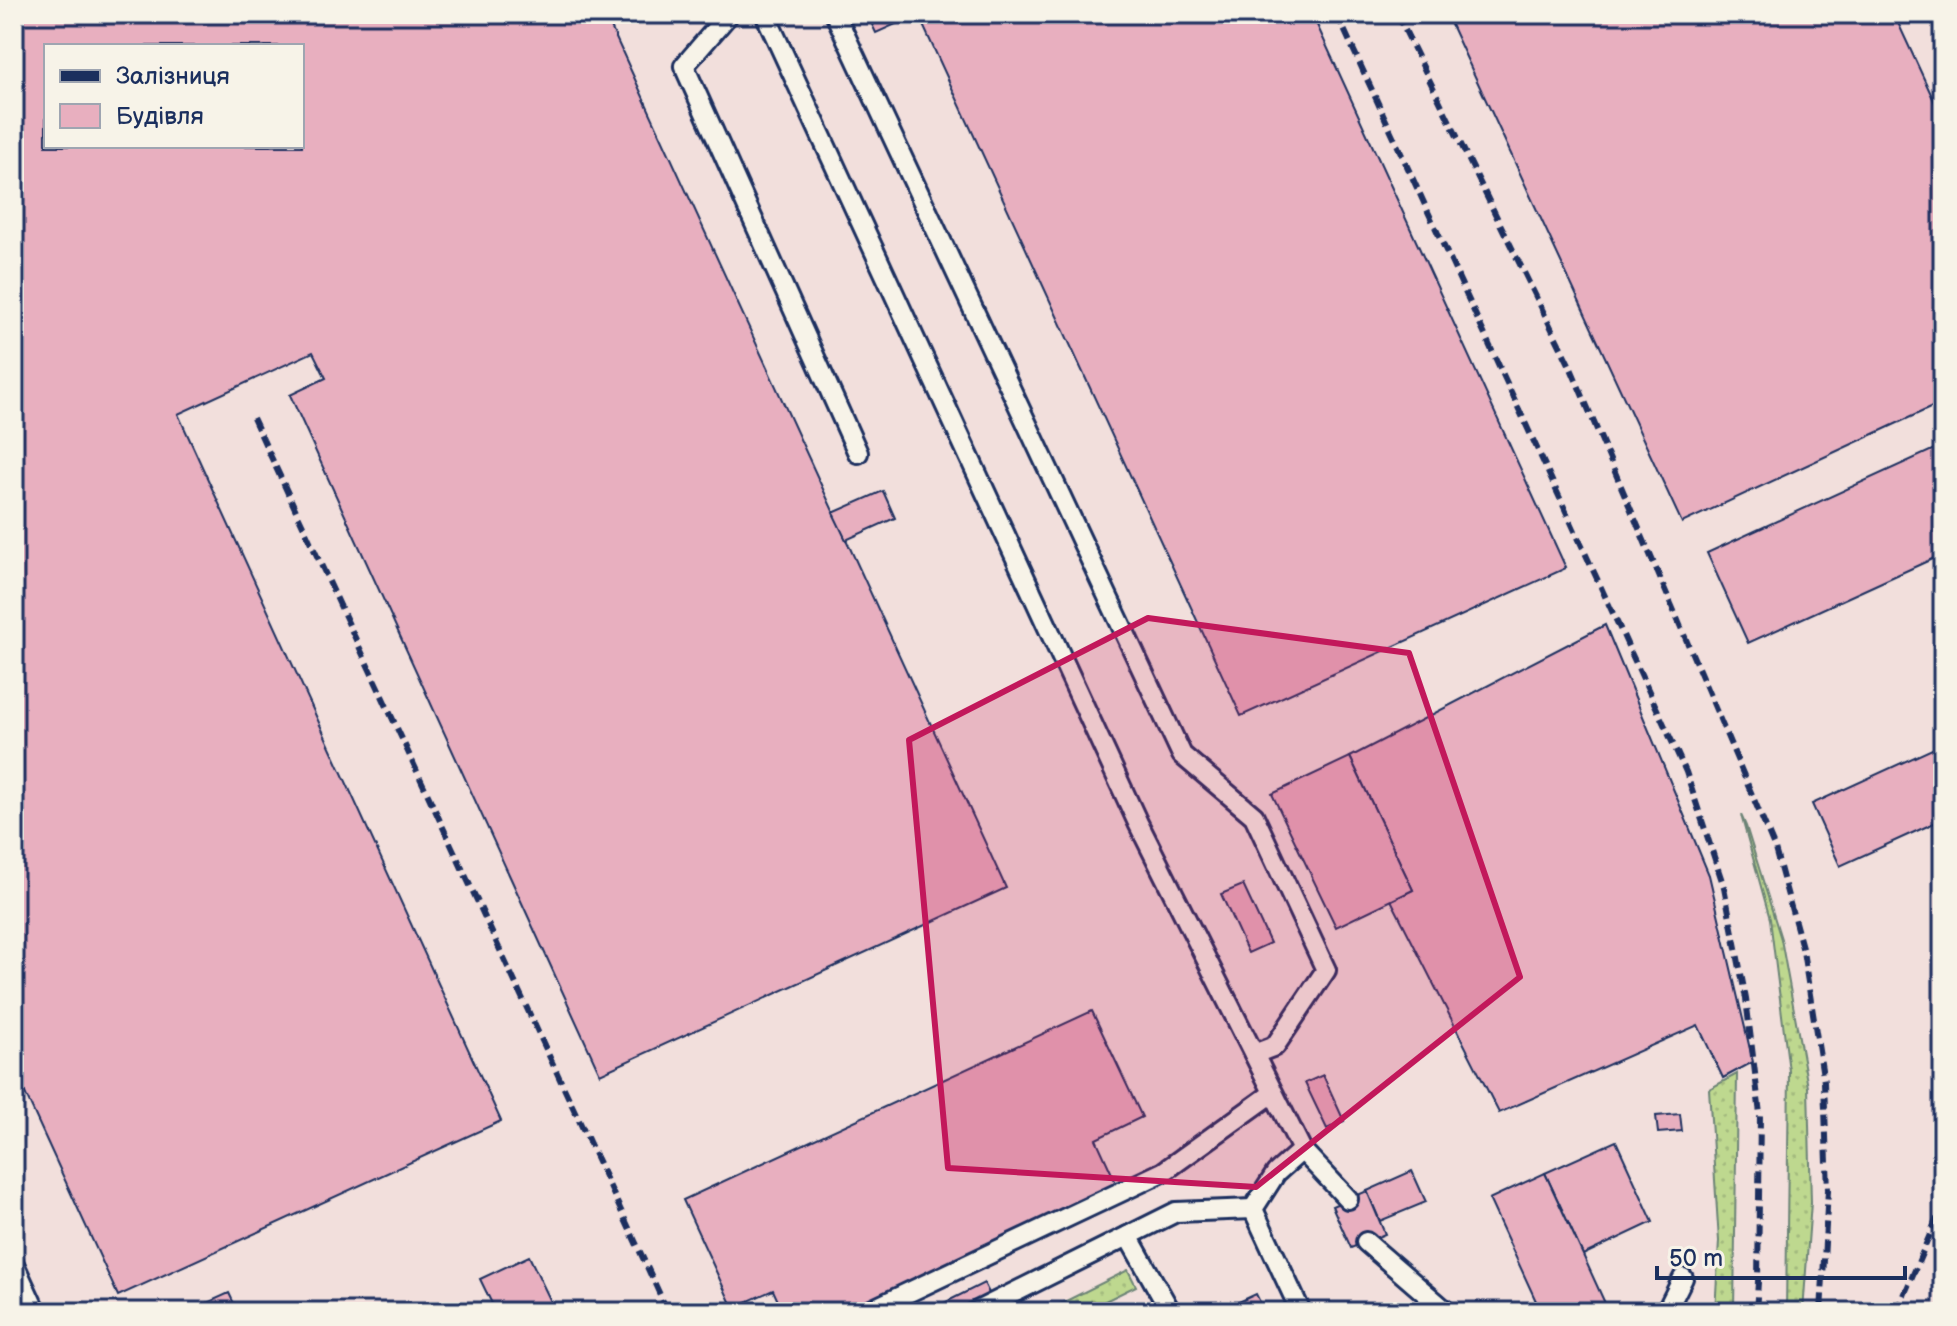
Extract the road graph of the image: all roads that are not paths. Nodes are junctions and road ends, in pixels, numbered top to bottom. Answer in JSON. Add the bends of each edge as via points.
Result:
{"nodes":[{"id":1,"x":729,"y":14,"type":"edge"},
{"id":2,"x":765,"y":14,"type":"edge"},
{"id":3,"x":835,"y":14,"type":"edge"},
{"id":4,"x":858,"y":453,"type":"dead end"},
{"id":5,"x":1254,"y":1054,"type":"junction"},
{"id":6,"x":1273,"y":1093,"type":"junction"},
{"id":7,"x":1302,"y":1150,"type":"junction"},
{"id":8,"x":1348,"y":1199,"type":"dead end"},
{"id":9,"x":1253,"y":1209,"type":"junction"},
{"id":10,"x":1128,"y":1236,"type":"junction"},
{"id":11,"x":1366,"y":1242,"type":"dead end"},
{"id":12,"x":14,"y":1264,"type":"edge"},
{"id":13,"x":1683,"y":1278,"type":"dead end"},
{"id":14,"x":1003,"y":1306,"type":"edge"},
{"id":15,"x":36,"y":1312,"type":"edge"},
{"id":16,"x":867,"y":1312,"type":"edge"},
{"id":17,"x":975,"y":1312,"type":"edge"},
{"id":18,"x":1162,"y":1312,"type":"edge"},
{"id":19,"x":1301,"y":1312,"type":"edge"},
{"id":20,"x":1447,"y":1312,"type":"edge"},
{"id":21,"x":1666,"y":1312,"type":"edge"}],
"edges":[{"from":1,"to":4,"type":"lane","via":[[684,66]]},
{"from":2,"to":5,"type":"lane","via":[[1138,823]]},
{"from":3,"to":5,"type":"lane","via":[[1182,755],[1254,816],[1326,970],[1275,1046]]},
{"from":5,"to":6,"type":"lane"},
{"from":6,"to":7,"type":"lane"},
{"from":6,"to":16,"type":"lane","via":[[1163,1172]]},
{"from":7,"to":8,"type":"lane"},
{"from":7,"to":9,"type":"lane","via":[[1276,1173]]},
{"from":9,"to":10,"type":"lane","via":[[1176,1212]]},
{"from":9,"to":19,"type":"lane"},
{"from":10,"to":14,"type":"lane"},
{"from":10,"to":18,"type":"lane","via":[[1169,1309]]},
{"from":11,"to":20,"type":"lane"},
{"from":12,"to":15,"type":"lane"},
{"from":13,"to":21,"type":"lane"},
{"from":14,"to":17,"type":"lane"}]}
